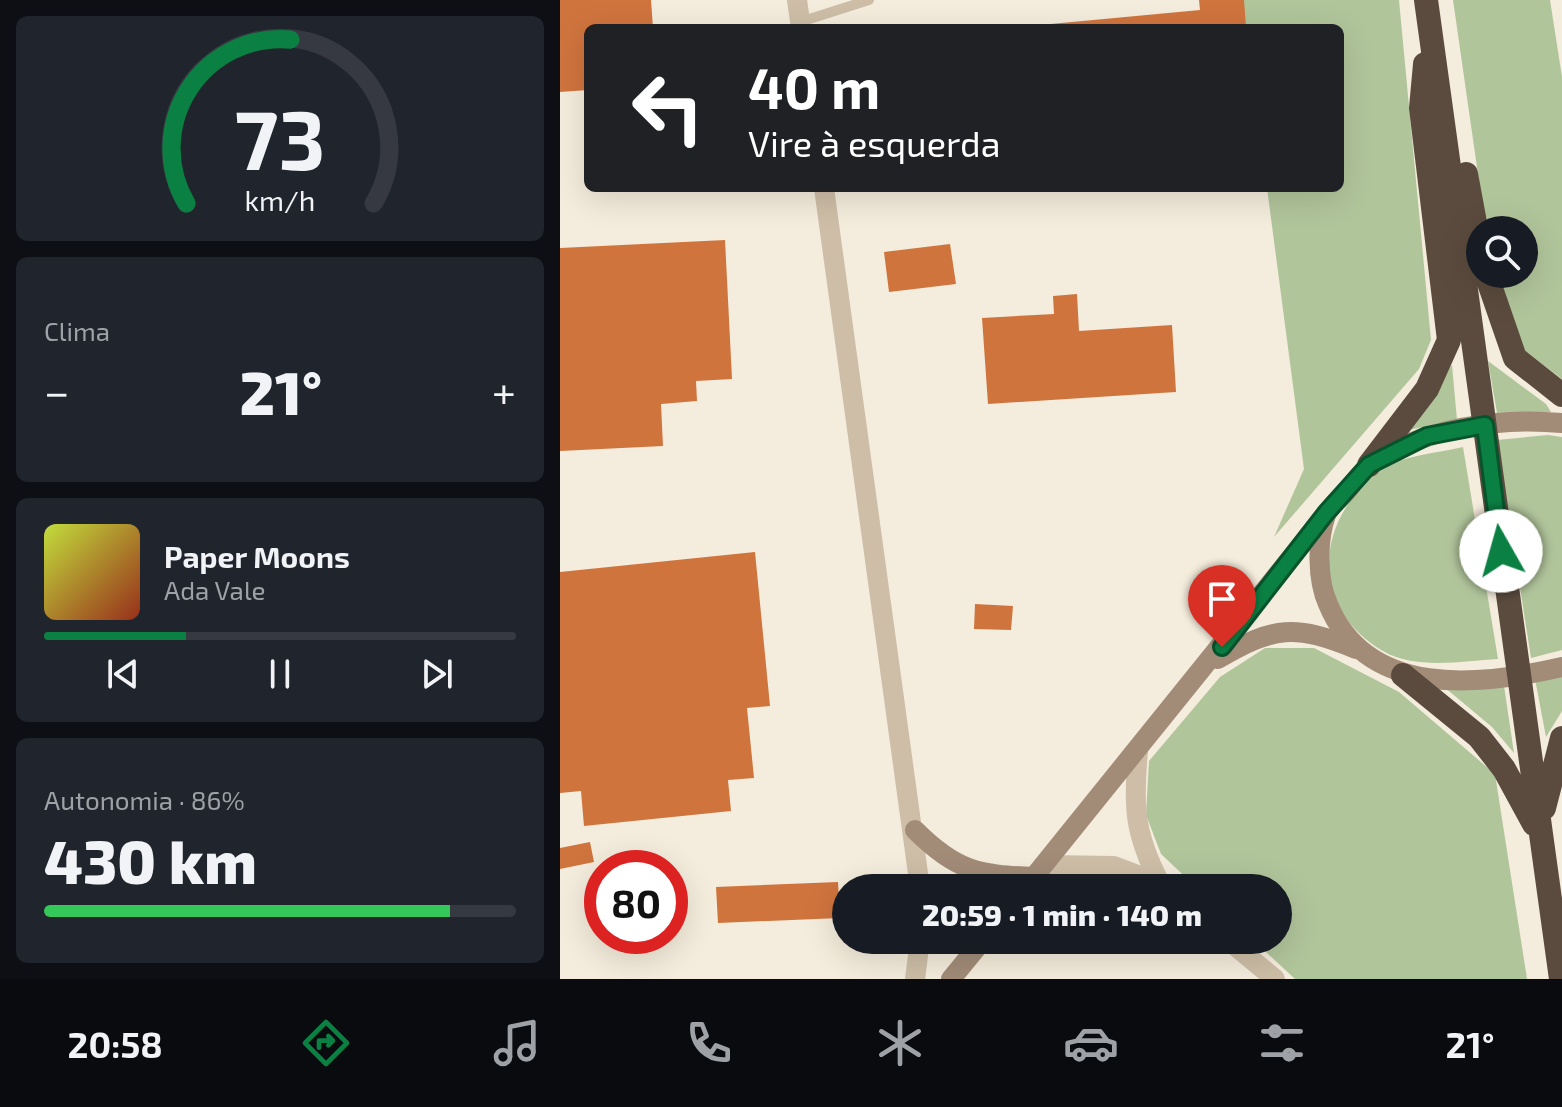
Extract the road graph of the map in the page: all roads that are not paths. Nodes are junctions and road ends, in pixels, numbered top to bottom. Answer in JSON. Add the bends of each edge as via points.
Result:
{"nodes":[{"id":1,"x":797,"y":0,"type":"edge"},
{"id":2,"x":869,"y":0,"type":"edge"},
{"id":3,"x":1427,"y":11,"type":"edge"},
{"id":4,"x":801,"y":24,"type":"edge"},
{"id":5,"x":804,"y":24,"type":"edge"},
{"id":6,"x":825,"y":192,"type":"edge"},
{"id":7,"x":1474,"y":216,"type":"edge"},
{"id":8,"x":1491,"y":288,"type":"edge"},
{"id":9,"x":1562,"y":395,"type":"edge"},
{"id":10,"x":1562,"y":423,"type":"edge"},
{"id":11,"x":1485,"y":425,"type":"junction"},
{"id":12,"x":1369,"y":465,"type":"junction"},
{"id":13,"x":1326,"y":513,"type":"junction"},
{"id":14,"x":1366,"y":653,"type":"junction"},
{"id":15,"x":1207,"y":665,"type":"junction"},
{"id":16,"x":1562,"y":667,"type":"edge"},
{"id":17,"x":1403,"y":675,"type":"junction"},
{"id":18,"x":1517,"y":677,"type":"junction"},
{"id":19,"x":1562,"y":738,"type":"edge"},
{"id":20,"x":1138,"y":751,"type":"junction"},
{"id":21,"x":915,"y":830,"type":"junction"},
{"id":22,"x":1542,"y":838,"type":"junction"},
{"id":23,"x":919,"y":874,"type":"edge"},
{"id":24,"x":991,"y":874,"type":"edge"},
{"id":25,"x":1037,"y":874,"type":"edge"},
{"id":26,"x":1057,"y":874,"type":"edge"},
{"id":27,"x":1135,"y":874,"type":"edge"},
{"id":28,"x":1157,"y":874,"type":"edge"},
{"id":29,"x":918,"y":954,"type":"edge"},
{"id":30,"x":965,"y":954,"type":"edge"},
{"id":31,"x":1245,"y":954,"type":"edge"},
{"id":32,"x":915,"y":979,"type":"edge"},
{"id":33,"x":951,"y":979,"type":"edge"},
{"id":34,"x":1275,"y":979,"type":"edge"},
{"id":35,"x":1561,"y":979,"type":"edge"}],
"edges":[{"from":1,"to":4,"type":"street"},
{"from":2,"to":5,"type":"lane"},
{"from":3,"to":7,"type":"highway","via":[[1452,103]]},
{"from":3,"to":11,"type":"highway"},
{"from":3,"to":12,"type":"highway","via":[[1421,108],[1449,340],[1427,389]]},
{"from":6,"to":21,"type":"street"},
{"from":8,"to":9,"type":"highway","via":[[1515,358]]},
{"from":10,"to":11,"type":"street"},
{"from":11,"to":12,"type":"street","via":[[1427,436]]},
{"from":11,"to":18,"type":"highway"},
{"from":12,"to":13,"type":"street"},
{"from":13,"to":14,"type":"street","via":[[1319,561],[1323,595],[1348,639]]},
{"from":13,"to":15,"type":"street"},
{"from":14,"to":15,"type":"street","via":[[1323,635],[1282,630],[1261,635]]},
{"from":14,"to":17,"type":"street"},
{"from":15,"to":20,"type":"street"},
{"from":16,"to":18,"type":"street"},
{"from":17,"to":18,"type":"street","via":[[1449,682]]},
{"from":17,"to":22,"type":"highway","via":[[1479,737]]},
{"from":18,"to":22,"type":"highway"},
{"from":19,"to":22,"type":"highway","via":[[1550,774]]},
{"from":20,"to":25,"type":"street"},
{"from":20,"to":28,"type":"street","via":[[1134,817],[1144,853]]},
{"from":21,"to":23,"type":"street"},
{"from":21,"to":24,"type":"street","via":[[955,866]]},
{"from":22,"to":35,"type":"highway"},
{"from":26,"to":27,"type":"street","via":[[1114,866]]},
{"from":29,"to":32,"type":"street"},
{"from":30,"to":33,"type":"street"},
{"from":31,"to":34,"type":"street"}]}
